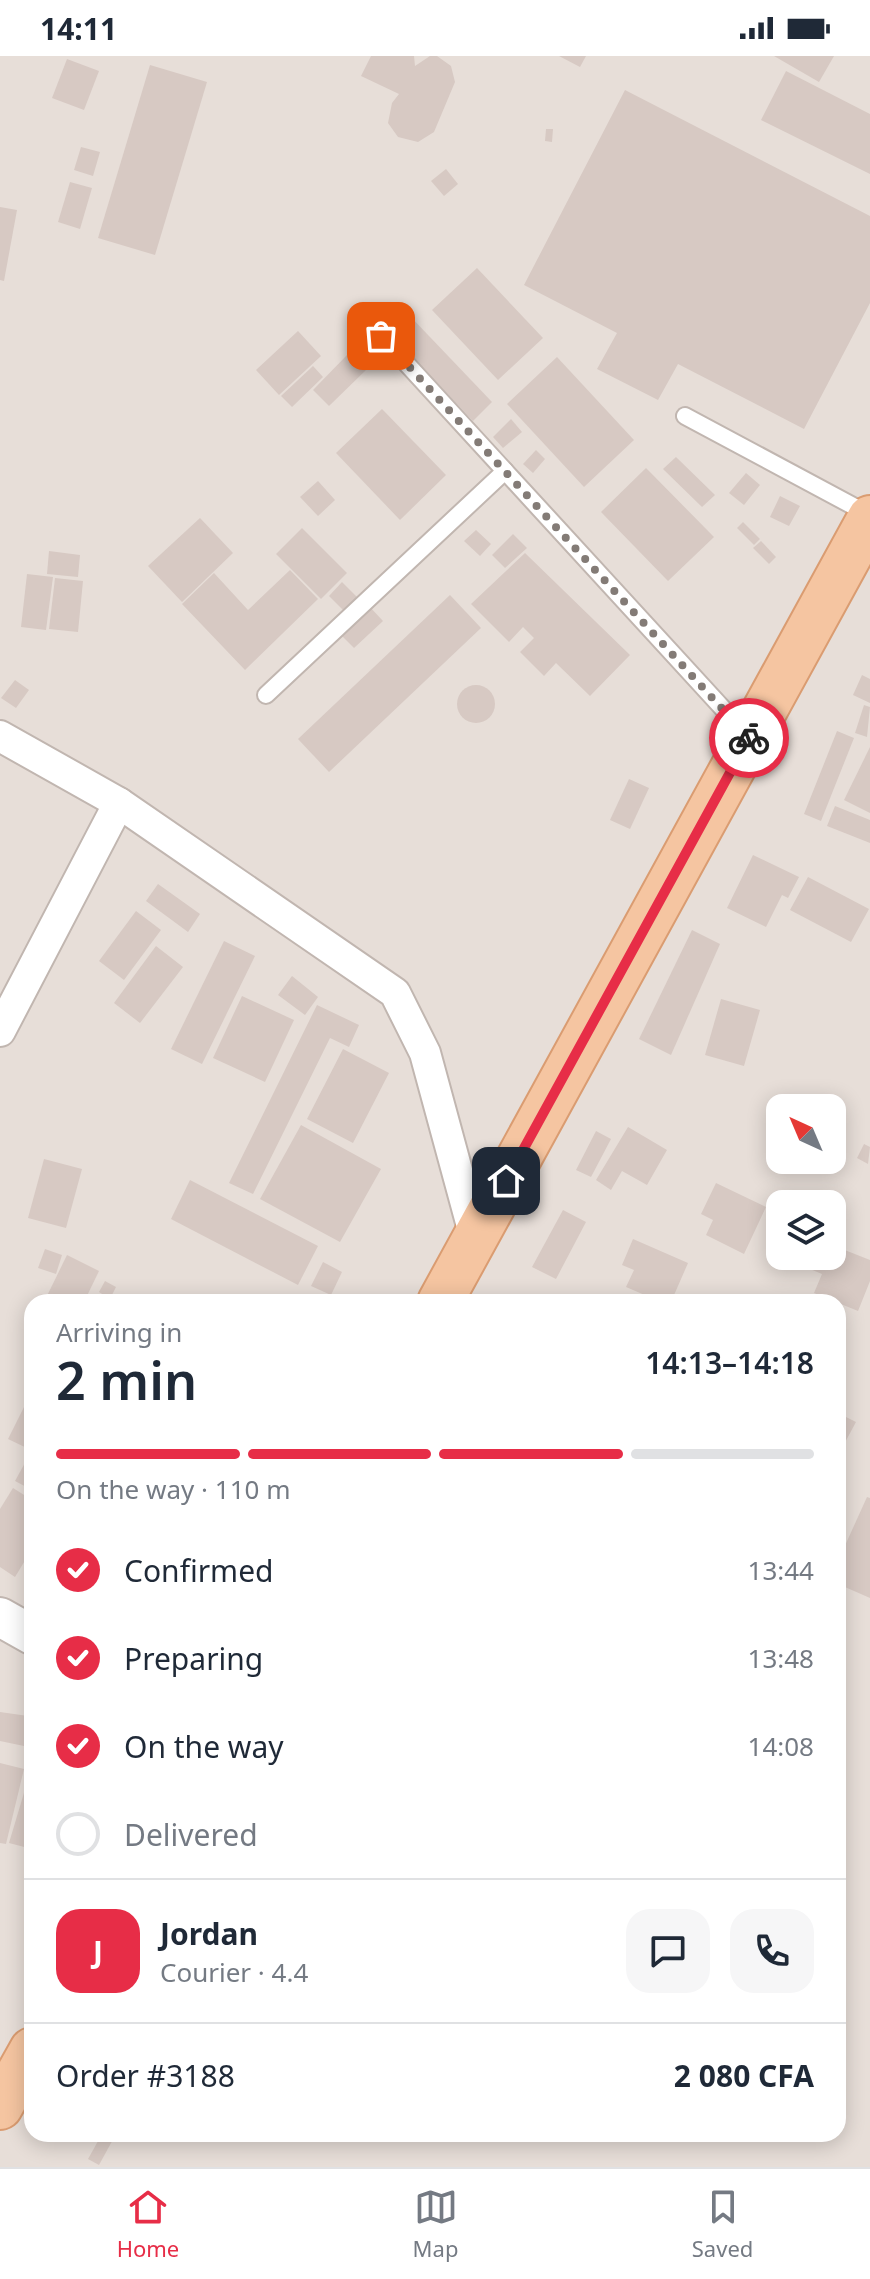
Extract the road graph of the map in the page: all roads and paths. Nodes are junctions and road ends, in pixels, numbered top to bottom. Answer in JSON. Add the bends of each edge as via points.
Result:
{"nodes":[{"id":1,"x":361,"y":314,"type":"dead end"},
{"id":2,"x":685,"y":416,"type":"dead end"},
{"id":3,"x":505,"y":471,"type":"junction"},
{"id":4,"x":870,"y":516,"type":"edge"},
{"id":5,"x":266,"y":695,"type":"dead end"},
{"id":6,"x":0,"y":736,"type":"edge"},
{"id":7,"x":749,"y":738,"type":"junction"},
{"id":8,"x":119,"y":803,"type":"junction"},
{"id":9,"x":0,"y":1031,"type":"edge"},
{"id":10,"x":475,"y":1237,"type":"junction"},
{"id":11,"x":444,"y":1294,"type":"edge"},
{"id":12,"x":0,"y":1617,"type":"edge"},
{"id":13,"x":24,"y":1630,"type":"edge"},
{"id":14,"x":24,"y":2064,"type":"edge"},
{"id":15,"x":0,"y":2107,"type":"edge"}],
"edges":[{"from":1,"to":3,"type":"lane"},
{"from":2,"to":4,"type":"lane"},
{"from":3,"to":5,"type":"lane"},
{"from":3,"to":7,"type":"lane"},
{"from":4,"to":7,"type":"main road"},
{"from":6,"to":8,"type":"street"},
{"from":7,"to":10,"type":"main road"},
{"from":8,"to":9,"type":"street"},
{"from":8,"to":10,"type":"street","via":[[395,993],[425,1053]]},
{"from":10,"to":11,"type":"main road"},
{"from":12,"to":13,"type":"street"},
{"from":14,"to":15,"type":"main road"}]}
